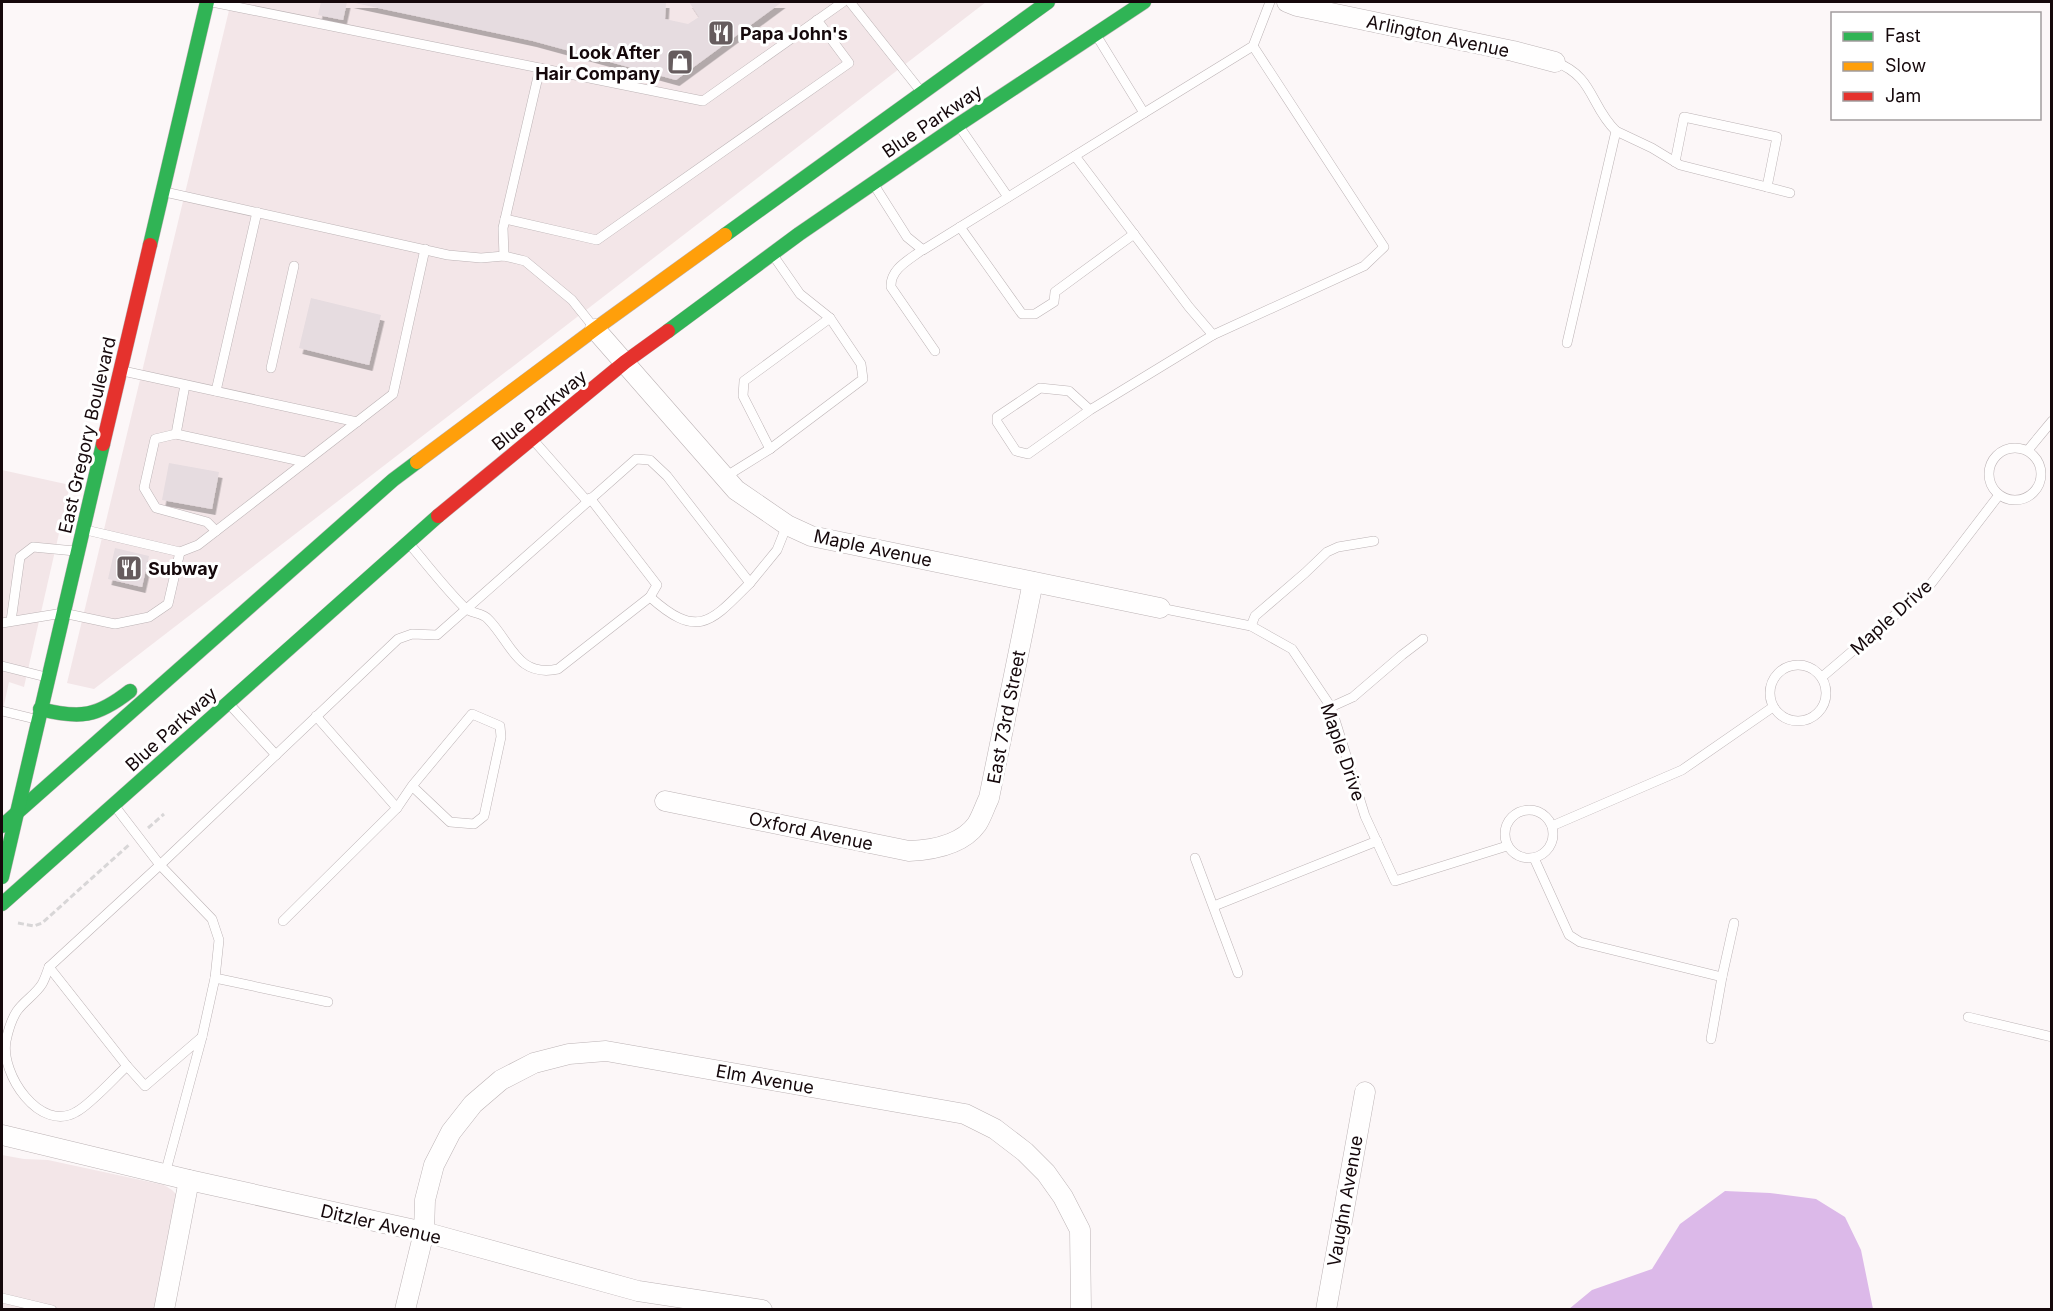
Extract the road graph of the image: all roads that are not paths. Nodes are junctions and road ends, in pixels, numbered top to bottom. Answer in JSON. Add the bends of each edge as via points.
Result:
{"nodes":[{"id":1,"x":209,"y":2,"type":"edge"},
{"id":2,"x":843,"y":2,"type":"edge"},
{"id":3,"x":1048,"y":2,"type":"edge"},
{"id":4,"x":1144,"y":2,"type":"edge"},
{"id":5,"x":1270,"y":2,"type":"edge"},
{"id":6,"x":1287,"y":2,"type":"edge"},
{"id":7,"x":855,"y":3,"type":"edge"},
{"id":8,"x":817,"y":20,"type":"junction"},
{"id":9,"x":1095,"y":33,"type":"junction"},
{"id":10,"x":1253,"y":46,"type":"junction"},
{"id":11,"x":1555,"y":62,"type":"joint"},
{"id":12,"x":540,"y":68,"type":"junction"},
{"id":13,"x":922,"y":93,"type":"junction"},
{"id":14,"x":1144,"y":113,"type":"junction"},
{"id":15,"x":958,"y":124,"type":"junction"},
{"id":16,"x":1616,"y":131,"type":"junction"},
{"id":17,"x":1075,"y":156,"type":"junction"},
{"id":18,"x":1675,"y":162,"type":"junction"},
{"id":19,"x":873,"y":183,"type":"junction"},
{"id":20,"x":1767,"y":187,"type":"junction"},
{"id":21,"x":164,"y":192,"type":"junction"},
{"id":22,"x":1790,"y":193,"type":"dead end"},
{"id":23,"x":1008,"y":197,"type":"junction"},
{"id":24,"x":257,"y":212,"type":"junction"},
{"id":25,"x":505,"y":219,"type":"junction"},
{"id":26,"x":960,"y":227,"type":"junction"},
{"id":27,"x":1134,"y":234,"type":"junction"},
{"id":28,"x":425,"y":249,"type":"junction"},
{"id":29,"x":922,"y":250,"type":"junction"},
{"id":30,"x":772,"y":254,"type":"junction"},
{"id":31,"x":504,"y":256,"type":"junction"},
{"id":32,"x":294,"y":266,"type":"dead end"},
{"id":33,"x":830,"y":318,"type":"junction"},
{"id":34,"x":595,"y":329,"type":"junction"},
{"id":35,"x":1213,"y":335,"type":"junction"},
{"id":36,"x":1567,"y":343,"type":"dead end"},
{"id":37,"x":935,"y":351,"type":"dead end"},
{"id":38,"x":625,"y":362,"type":"junction"},
{"id":39,"x":270,"y":368,"type":"dead end"},
{"id":40,"x":121,"y":371,"type":"junction"},
{"id":41,"x":185,"y":385,"type":"junction"},
{"id":42,"x":216,"y":391,"type":"junction"},
{"id":43,"x":1090,"y":410,"type":"junction"},
{"id":44,"x":2052,"y":421,"type":"edge"},
{"id":45,"x":357,"y":422,"type":"junction"},
{"id":46,"x":176,"y":434,"type":"junction"},
{"id":47,"x":532,"y":439,"type":"junction"},
{"id":48,"x":770,"y":449,"type":"junction"},
{"id":49,"x":2028,"y":450,"type":"junction"},
{"id":50,"x":305,"y":462,"type":"junction"},
{"id":51,"x":725,"y":477,"type":"junction"},
{"id":52,"x":1999,"y":495,"type":"junction"},
{"id":53,"x":589,"y":500,"type":"junction"},
{"id":54,"x":787,"y":525,"type":"junction"},
{"id":55,"x":83,"y":530,"type":"junction"},
{"id":56,"x":216,"y":531,"type":"junction"},
{"id":57,"x":1374,"y":542,"type":"dead end"},
{"id":58,"x":409,"y":543,"type":"junction"},
{"id":59,"x":78,"y":551,"type":"junction"},
{"id":60,"x":180,"y":552,"type":"junction"},
{"id":61,"x":1033,"y":582,"type":"junction"},
{"id":62,"x":750,"y":583,"type":"junction"},
{"id":63,"x":651,"y":597,"type":"junction"},
{"id":64,"x":1160,"y":608,"type":"joint"},
{"id":65,"x":466,"y":610,"type":"junction"},
{"id":66,"x":63,"y":613,"type":"junction"},
{"id":67,"x":232,"y":621,"type":"junction"},
{"id":68,"x":6,"y":622,"type":"edge"},
{"id":69,"x":1251,"y":626,"type":"junction"},
{"id":70,"x":1423,"y":639,"type":"dead end"},
{"id":71,"x":189,"y":642,"type":"dead end"},
{"id":72,"x":2,"y":666,"type":"edge"},
{"id":73,"x":48,"y":677,"type":"junction"},
{"id":74,"x":1822,"y":677,"type":"junction"},
{"id":75,"x":138,"y":684,"type":"dead end"},
{"id":76,"x":228,"y":703,"type":"junction"},
{"id":77,"x":1331,"y":707,"type":"junction"},
{"id":78,"x":1773,"y":707,"type":"junction"},
{"id":79,"x":2,"y":711,"type":"edge"},
{"id":80,"x":39,"y":714,"type":"junction"},
{"id":81,"x":316,"y":716,"type":"junction"},
{"id":82,"x":276,"y":755,"type":"junction"},
{"id":83,"x":412,"y":786,"type":"junction"},
{"id":84,"x":665,"y":801,"type":"dead end"},
{"id":85,"x":114,"y":804,"type":"junction"},
{"id":86,"x":397,"y":808,"type":"junction"},
{"id":87,"x":16,"y":813,"type":"junction"},
{"id":88,"x":2,"y":826,"type":"edge"},
{"id":89,"x":1552,"y":826,"type":"junction"},
{"id":90,"x":956,"y":841,"type":"joint"},
{"id":91,"x":1377,"y":841,"type":"junction"},
{"id":92,"x":1507,"y":846,"type":"junction"},
{"id":93,"x":1196,"y":858,"type":"dead end"},
{"id":94,"x":1534,"y":858,"type":"junction"},
{"id":95,"x":160,"y":865,"type":"junction"},
{"id":96,"x":2,"y":877,"type":"edge"},
{"id":97,"x":2,"y":904,"type":"edge"},
{"id":98,"x":1214,"y":906,"type":"junction"},
{"id":99,"x":283,"y":921,"type":"dead end"},
{"id":100,"x":1734,"y":923,"type":"dead end"},
{"id":101,"x":49,"y":967,"type":"junction"},
{"id":102,"x":1238,"y":973,"type":"dead end"},
{"id":103,"x":1722,"y":977,"type":"junction"},
{"id":104,"x":215,"y":978,"type":"junction"},
{"id":105,"x":328,"y":1002,"type":"dead end"},
{"id":106,"x":1968,"y":1017,"type":"dead end"},
{"id":107,"x":202,"y":1037,"type":"junction"},
{"id":108,"x":2052,"y":1037,"type":"edge"},
{"id":109,"x":1711,"y":1039,"type":"dead end"},
{"id":110,"x":127,"y":1066,"type":"junction"},
{"id":111,"x":1365,"y":1092,"type":"dead end"},
{"id":112,"x":2,"y":1135,"type":"edge"},
{"id":113,"x":165,"y":1174,"type":"junction"},
{"id":114,"x":189,"y":1180,"type":"junction"},
{"id":115,"x":423,"y":1232,"type":"junction"},
{"id":116,"x":2,"y":1298,"type":"edge"},
{"id":117,"x":637,"y":1300,"type":"edge"},
{"id":118,"x":52,"y":1310,"type":"edge"},
{"id":119,"x":164,"y":1310,"type":"edge"},
{"id":120,"x":405,"y":1310,"type":"edge"},
{"id":121,"x":762,"y":1310,"type":"edge"},
{"id":122,"x":1081,"y":1310,"type":"edge"},
{"id":123,"x":1326,"y":1310,"type":"edge"}],
"edges":[{"from":1,"to":12,"type":"lane"},
{"from":1,"to":21,"type":"main road","name":"East Gregory Boulevard"},
{"from":2,"to":8,"type":"lane"},
{"from":3,"to":13,"type":"main road","name":"Blue Parkway"},
{"from":4,"to":9,"type":"main road","name":"Blue Parkway"},
{"from":5,"to":10,"type":"lane"},
{"from":6,"to":11,"type":"street","name":"Arlington Avenue"},
{"from":7,"to":13,"type":"lane"},
{"from":8,"to":12,"type":"lane","via":[[703,100]]},
{"from":8,"to":25,"type":"lane","via":[[849,63],[597,240]]},
{"from":9,"to":14,"type":"lane"},
{"from":9,"to":15,"type":"main road","name":"Blue Parkway"},
{"from":10,"to":14,"type":"lane"},
{"from":10,"to":35,"type":"lane","via":[[1384,247],[1364,266]]},
{"from":11,"to":16,"type":"lane","via":[[1580,76],[1599,111]]},
{"from":12,"to":25,"type":"lane"},
{"from":13,"to":34,"type":"main road","name":"Blue Parkway"},
{"from":14,"to":17,"type":"lane"},
{"from":15,"to":19,"type":"main road","name":"Blue Parkway"},
{"from":15,"to":23,"type":"lane"},
{"from":16,"to":18,"type":"lane"},
{"from":16,"to":36,"type":"lane"},
{"from":17,"to":23,"type":"lane"},
{"from":17,"to":27,"type":"lane"},
{"from":18,"to":20,"type":"lane"},
{"from":18,"to":20,"type":"lane","via":[[1684,117],[1777,138]]},
{"from":19,"to":29,"type":"lane","via":[[907,237]]},
{"from":19,"to":30,"type":"main road","name":"Blue Parkway"},
{"from":20,"to":22,"type":"lane"},
{"from":21,"to":24,"type":"lane"},
{"from":21,"to":40,"type":"main road","name":"East Gregory Boulevard"},
{"from":23,"to":26,"type":"lane"},
{"from":24,"to":28,"type":"lane"},
{"from":24,"to":42,"type":"lane"},
{"from":25,"to":31,"type":"lane"},
{"from":26,"to":27,"type":"lane","via":[[1022,314],[1035,314],[1054,302],[1054,292]]},
{"from":26,"to":29,"type":"lane"},
{"from":27,"to":35,"type":"lane"},
{"from":28,"to":31,"type":"lane","via":[[470,257]]},
{"from":28,"to":45,"type":"lane","via":[[393,394]]},
{"from":29,"to":37,"type":"lane","via":[[894,272],[891,288]]},
{"from":30,"to":33,"type":"lane","via":[[800,294]]},
{"from":30,"to":38,"type":"main road","name":"Blue Parkway"},
{"from":31,"to":34,"type":"lane","via":[[525,261],[544,274]]},
{"from":32,"to":39,"type":"lane"},
{"from":33,"to":48,"type":"lane","via":[[744,381],[743,396]]},
{"from":33,"to":48,"type":"lane","via":[[861,364],[863,379]]},
{"from":34,"to":38,"type":"street","name":"Maple Avenue"},
{"from":34,"to":67,"type":"main road","name":"Blue Parkway","via":[[393,480]]},
{"from":35,"to":43,"type":"lane"},
{"from":38,"to":47,"type":"main road","name":"Blue Parkway"},
{"from":38,"to":51,"type":"street","name":"Maple Avenue"},
{"from":40,"to":41,"type":"lane"},
{"from":40,"to":55,"type":"main road","name":"East Gregory Boulevard"},
{"from":41,"to":42,"type":"lane"},
{"from":41,"to":46,"type":"lane"},
{"from":42,"to":45,"type":"lane"},
{"from":43,"to":43,"type":"lane","via":[[1069,391],[1040,388],[997,417],[997,422],[1016,451],[1028,454]]},
{"from":44,"to":49,"type":"lane"},
{"from":45,"to":50,"type":"lane"},
{"from":46,"to":50,"type":"lane"},
{"from":46,"to":56,"type":"lane","via":[[155,439],[144,488],[156,508],[207,522]]},
{"from":47,"to":53,"type":"lane"},
{"from":47,"to":58,"type":"main road","name":"Blue Parkway"},
{"from":48,"to":51,"type":"lane"},
{"from":49,"to":52,"type":"lane","via":[[2002,450],[1991,463],[1989,480]]},
{"from":49,"to":52,"type":"lane","via":[[2042,471],[2038,488],[2032,495],[2015,501]]},
{"from":50,"to":56,"type":"lane"},
{"from":51,"to":54,"type":"street","name":"Maple Avenue","via":[[736,490]]},
{"from":52,"to":74,"type":"lane","name":"Maple Drive","via":[[1930,585]]},
{"from":53,"to":62,"type":"lane","via":[[636,459],[650,460],[667,476]]},
{"from":53,"to":63,"type":"lane","via":[[657,585]]},
{"from":53,"to":65,"type":"lane"},
{"from":54,"to":61,"type":"street","name":"Maple Avenue","via":[[811,536]]},
{"from":54,"to":62,"type":"lane","via":[[777,550]]},
{"from":55,"to":59,"type":"main road","name":"East Gregory Boulevard"},
{"from":55,"to":60,"type":"lane"},
{"from":56,"to":60,"type":"lane","via":[[198,545]]},
{"from":57,"to":69,"type":"lane","via":[[1327,552],[1255,616]]},
{"from":58,"to":65,"type":"lane"},
{"from":58,"to":76,"type":"main road","name":"Blue Parkway"},
{"from":59,"to":66,"type":"main road","name":"East Gregory Boulevard"},
{"from":59,"to":68,"type":"lane","via":[[33,547],[20,557]]},
{"from":60,"to":66,"type":"lane","via":[[168,604],[149,617],[116,624]]},
{"from":61,"to":64,"type":"street","name":"Maple Avenue"},
{"from":61,"to":90,"type":"street","name":"East 73rd Street","via":[[990,798],[976,825]]},
{"from":62,"to":63,"type":"lane","via":[[719,614],[702,621],[677,618]]},
{"from":63,"to":65,"type":"lane","via":[[558,669],[545,672],[533,670],[520,661],[487,617]]},
{"from":64,"to":69,"type":"lane","name":"Maple Drive"},
{"from":65,"to":81,"type":"lane","via":[[437,635],[412,634],[398,639]]},
{"from":66,"to":68,"type":"lane"},
{"from":66,"to":73,"type":"main road","name":"East Gregory Boulevard"},
{"from":67,"to":71,"type":"main road"},
{"from":67,"to":87,"type":"main road","name":"Blue Parkway"},
{"from":69,"to":77,"type":"lane","name":"Maple Drive","via":[[1292,649]]},
{"from":70,"to":77,"type":"lane","via":[[1353,697]]},
{"from":72,"to":73,"type":"lane"},
{"from":73,"to":80,"type":"main road","name":"East Gregory Boulevard"},
{"from":74,"to":78,"type":"lane","via":[[1807,665],[1787,666],[1773,679]]},
{"from":74,"to":78,"type":"lane","via":[[1826,686],[1824,704],[1812,717],[1787,719]]},
{"from":75,"to":80,"type":"main road","via":[[99,713]]},
{"from":76,"to":82,"type":"lane"},
{"from":76,"to":85,"type":"main road","name":"Blue Parkway"},
{"from":77,"to":91,"type":"lane","name":"Maple Drive","via":[[1365,816]]},
{"from":78,"to":89,"type":"lane","via":[[1682,770]]},
{"from":79,"to":80,"type":"lane"},
{"from":80,"to":87,"type":"main road","name":"East Gregory Boulevard"},
{"from":81,"to":82,"type":"lane"},
{"from":81,"to":86,"type":"lane"},
{"from":82,"to":95,"type":"lane"},
{"from":83,"to":83,"type":"lane","via":[[472,714],[500,726],[484,816],[474,824],[450,822]]},
{"from":83,"to":86,"type":"lane"},
{"from":84,"to":90,"type":"street","name":"Oxford Avenue","via":[[909,850],[932,850]]},
{"from":85,"to":95,"type":"lane"},
{"from":85,"to":97,"type":"main road","name":"Blue Parkway"},
{"from":86,"to":99,"type":"lane"},
{"from":87,"to":88,"type":"main road","name":"Blue Parkway"},
{"from":87,"to":96,"type":"main road","name":"East Gregory Boulevard"},
{"from":89,"to":92,"type":"lane","via":[[1535,811],[1519,812],[1512,816],[1505,830]]},
{"from":89,"to":94,"type":"lane","via":[[1551,843]]},
{"from":91,"to":92,"type":"lane","name":"Maple Drive","via":[[1395,881]]},
{"from":91,"to":98,"type":"lane"},
{"from":92,"to":94,"type":"lane","via":[[1519,857]]},
{"from":93,"to":98,"type":"lane"},
{"from":94,"to":103,"type":"lane","via":[[1569,935],[1580,942]]},
{"from":95,"to":101,"type":"lane"},
{"from":95,"to":104,"type":"lane","via":[[212,919],[219,939]]},
{"from":98,"to":102,"type":"lane"},
{"from":100,"to":103,"type":"lane"},
{"from":101,"to":110,"type":"lane"},
{"from":101,"to":110,"type":"lane","via":[[43,984],[11,1022],[5,1045],[5,1062],[20,1092],[37,1109],[64,1117],[77,1112]]},
{"from":103,"to":109,"type":"lane"},
{"from":104,"to":105,"type":"lane"},
{"from":104,"to":107,"type":"lane"},
{"from":106,"to":108,"type":"lane"},
{"from":107,"to":110,"type":"lane","via":[[145,1086]]},
{"from":107,"to":113,"type":"lane"},
{"from":111,"to":123,"type":"street","name":"Vaughn Avenue"},
{"from":112,"to":113,"type":"street","name":"Ditzler Avenue"},
{"from":113,"to":114,"type":"street","name":"Ditzler Avenue"},
{"from":114,"to":115,"type":"street","name":"Ditzler Avenue"},
{"from":114,"to":119,"type":"street"},
{"from":115,"to":117,"type":"street","name":"Ditzler Avenue"},
{"from":115,"to":120,"type":"street"},
{"from":115,"to":122,"type":"street","name":"Elm Avenue","via":[[425,1200],[434,1165],[451,1132],[473,1104],[501,1080],[534,1063],[569,1054],[606,1051],[965,1114],[995,1129],[1046,1173],[1080,1230]]},
{"from":116,"to":118,"type":"lane"},
{"from":117,"to":121,"type":"street","name":"Ditzler Avenue"}]}
